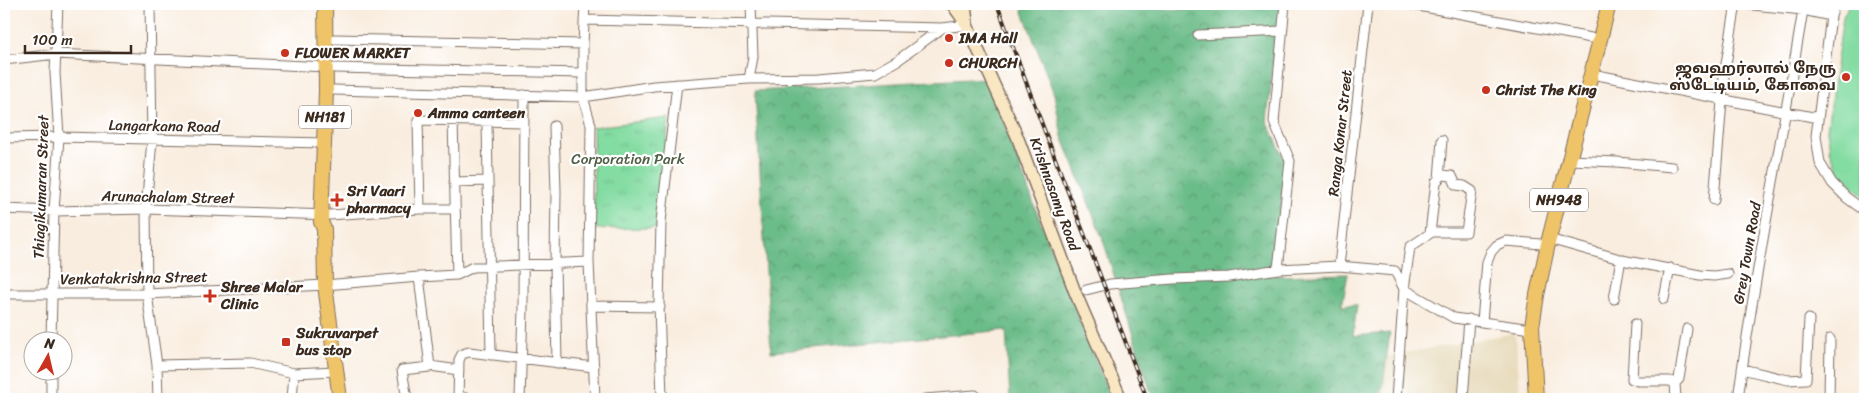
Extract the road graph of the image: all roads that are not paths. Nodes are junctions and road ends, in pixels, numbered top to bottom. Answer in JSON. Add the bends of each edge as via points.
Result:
{"nodes":[{"id":1,"x":58,"y":4,"type":"edge"},
{"id":2,"x":150,"y":4,"type":"edge"},
{"id":3,"x":325,"y":4,"type":"edge"},
{"id":4,"x":334,"y":4,"type":"edge"},
{"id":5,"x":585,"y":4,"type":"edge"},
{"id":6,"x":750,"y":4,"type":"edge"},
{"id":7,"x":952,"y":4,"type":"edge"},
{"id":8,"x":965,"y":4,"type":"edge"},
{"id":9,"x":1285,"y":4,"type":"edge"},
{"id":10,"x":1368,"y":4,"type":"edge"},
{"id":11,"x":1408,"y":4,"type":"edge"},
{"id":12,"x":1600,"y":4,"type":"edge"},
{"id":13,"x":1609,"y":4,"type":"edge"},
{"id":14,"x":1736,"y":4,"type":"edge"},
{"id":15,"x":1742,"y":4,"type":"edge"},
{"id":16,"x":1835,"y":4,"type":"edge"},
{"id":17,"x":1802,"y":10,"type":"junction"},
{"id":18,"x":1831,"y":16,"type":"junction"},
{"id":19,"x":584,"y":20,"type":"junction"},
{"id":20,"x":752,"y":24,"type":"junction"},
{"id":21,"x":967,"y":25,"type":"junction"},
{"id":22,"x":942,"y":28,"type":"junction"},
{"id":23,"x":1282,"y":31,"type":"junction"},
{"id":24,"x":1198,"y":35,"type":"dead end"},
{"id":25,"x":1591,"y":38,"type":"junction"},
{"id":26,"x":334,"y":39,"type":"junction"},
{"id":27,"x":583,"y":44,"type":"junction"},
{"id":28,"x":56,"y":54,"type":"junction"},
{"id":29,"x":4,"y":60,"type":"edge"},
{"id":30,"x":150,"y":60,"type":"junction"},
{"id":31,"x":330,"y":68,"type":"junction"},
{"id":32,"x":583,"y":73,"type":"junction"},
{"id":33,"x":1592,"y":74,"type":"junction"},
{"id":34,"x":749,"y":79,"type":"junction"},
{"id":35,"x":677,"y":84,"type":"junction"},
{"id":36,"x":334,"y":90,"type":"junction"},
{"id":37,"x":524,"y":95,"type":"junction"},
{"id":38,"x":583,"y":97,"type":"junction"},
{"id":39,"x":1723,"y":100,"type":"junction"},
{"id":40,"x":1786,"y":111,"type":"junction"},
{"id":41,"x":1818,"y":118,"type":"junction"},
{"id":42,"x":453,"y":120,"type":"junction"},
{"id":43,"x":487,"y":121,"type":"junction"},
{"id":44,"x":523,"y":122,"type":"junction"},
{"id":45,"x":554,"y":126,"type":"dead end"},
{"id":46,"x":59,"y":137,"type":"junction"},
{"id":47,"x":4,"y":138,"type":"edge"},
{"id":48,"x":152,"y":140,"type":"junction"},
{"id":49,"x":1442,"y":140,"type":"dead end"},
{"id":50,"x":324,"y":143,"type":"junction"},
{"id":51,"x":1570,"y":160,"type":"junction"},
{"id":52,"x":1672,"y":167,"type":"dead end"},
{"id":53,"x":1439,"y":179,"type":"junction"},
{"id":54,"x":488,"y":181,"type":"junction"},
{"id":55,"x":454,"y":182,"type":"junction"},
{"id":56,"x":1714,"y":200,"type":"dead end"},
{"id":57,"x":146,"y":209,"type":"junction"},
{"id":58,"x":420,"y":209,"type":"junction"},
{"id":59,"x":455,"y":209,"type":"junction"},
{"id":60,"x":4,"y":210,"type":"edge"},
{"id":61,"x":54,"y":211,"type":"junction"},
{"id":62,"x":1865,"y":211,"type":"edge"},
{"id":63,"x":327,"y":215,"type":"junction"},
{"id":64,"x":1430,"y":233,"type":"junction"},
{"id":65,"x":1545,"y":241,"type":"junction"},
{"id":66,"x":1621,"y":259,"type":"junction"},
{"id":67,"x":589,"y":262,"type":"junction"},
{"id":68,"x":555,"y":263,"type":"junction"},
{"id":69,"x":523,"y":264,"type":"junction"},
{"id":70,"x":490,"y":266,"type":"junction"},
{"id":71,"x":1339,"y":266,"type":"junction"},
{"id":72,"x":1670,"y":268,"type":"junction"},
{"id":73,"x":1278,"y":269,"type":"junction"},
{"id":74,"x":1728,"y":274,"type":"dead end"},
{"id":75,"x":457,"y":276,"type":"junction"},
{"id":76,"x":419,"y":277,"type":"junction"},
{"id":77,"x":325,"y":285,"type":"junction"},
{"id":78,"x":1404,"y":289,"type":"junction"},
{"id":79,"x":1086,"y":290,"type":"dead end"},
{"id":80,"x":4,"y":294,"type":"edge"},
{"id":81,"x":52,"y":294,"type":"junction"},
{"id":82,"x":147,"y":294,"type":"junction"},
{"id":83,"x":1614,"y":299,"type":"dead end"},
{"id":84,"x":1664,"y":299,"type":"dead end"},
{"id":85,"x":591,"y":306,"type":"junction"},
{"id":86,"x":660,"y":307,"type":"junction"},
{"id":87,"x":1809,"y":319,"type":"dead end"},
{"id":88,"x":1469,"y":320,"type":"junction"},
{"id":89,"x":1482,"y":322,"type":"junction"},
{"id":90,"x":1635,"y":324,"type":"dead end"},
{"id":91,"x":1524,"y":328,"type":"junction"},
{"id":92,"x":1687,"y":329,"type":"dead end"},
{"id":93,"x":51,"y":330,"type":"edge"},
{"id":94,"x":1830,"y":339,"type":"dead end"},
{"id":95,"x":491,"y":356,"type":"junction"},
{"id":96,"x":522,"y":360,"type":"junction"},
{"id":97,"x":556,"y":363,"type":"junction"},
{"id":98,"x":157,"y":365,"type":"junction"},
{"id":99,"x":430,"y":366,"type":"junction"},
{"id":100,"x":594,"y":367,"type":"junction"},
{"id":101,"x":1742,"y":369,"type":"junction"},
{"id":102,"x":458,"y":370,"type":"junction"},
{"id":103,"x":336,"y":371,"type":"junction"},
{"id":104,"x":294,"y":373,"type":"junction"},
{"id":105,"x":51,"y":380,"type":"edge"},
{"id":106,"x":1675,"y":383,"type":"junction"},
{"id":107,"x":975,"y":395,"type":"dead end"},
{"id":108,"x":458,"y":398,"type":"edge"},
{"id":109,"x":51,"y":399,"type":"edge"},
{"id":110,"x":158,"y":399,"type":"edge"},
{"id":111,"x":292,"y":399,"type":"edge"},
{"id":112,"x":340,"y":399,"type":"edge"},
{"id":113,"x":406,"y":399,"type":"edge"},
{"id":114,"x":471,"y":399,"type":"edge"},
{"id":115,"x":520,"y":399,"type":"edge"},
{"id":116,"x":595,"y":399,"type":"edge"},
{"id":117,"x":662,"y":399,"type":"edge"},
{"id":118,"x":925,"y":399,"type":"edge"},
{"id":119,"x":1121,"y":399,"type":"edge"},
{"id":120,"x":1396,"y":399,"type":"edge"},
{"id":121,"x":1463,"y":399,"type":"edge"},
{"id":122,"x":1529,"y":399,"type":"edge"},
{"id":123,"x":1536,"y":399,"type":"edge"},
{"id":124,"x":1676,"y":399,"type":"edge"},
{"id":125,"x":1738,"y":399,"type":"edge"},
{"id":126,"x":1828,"y":399,"type":"edge"}],
"edges":[{"from":1,"to":28,"type":"street","name":"Thiagikumaran Street"},
{"from":2,"to":30,"type":"street"},
{"from":3,"to":31,"type":"highway","number":"NH181"},
{"from":4,"to":26,"type":"highway","number":"NH181"},
{"from":5,"to":19,"type":"street"},
{"from":6,"to":20,"type":"street"},
{"from":7,"to":21,"type":"main road","name":"Krishnasamy Road"},
{"from":8,"to":21,"type":"main road"},
{"from":9,"to":23,"type":"street"},
{"from":10,"to":71,"type":"street","name":"Ranga Konar Street"},
{"from":11,"to":25,"type":"street"},
{"from":12,"to":25,"type":"highway","number":"NH948"},
{"from":13,"to":33,"type":"highway","number":"NH948"},
{"from":14,"to":39,"type":"street"},
{"from":15,"to":17,"type":"street"},
{"from":16,"to":18,"type":"street"},
{"from":17,"to":18,"type":"street"},
{"from":17,"to":40,"type":"street","name":"Grey Town Road"},
{"from":18,"to":41,"type":"street"},
{"from":19,"to":20,"type":"street"},
{"from":19,"to":27,"type":"street"},
{"from":20,"to":22,"type":"street"},
{"from":20,"to":34,"type":"street","via":[[753,57]]},
{"from":21,"to":22,"type":"street"},
{"from":21,"to":119,"type":"main road","name":"Krishnasamy Road","via":[[1017,136],[1075,292]]},
{"from":22,"to":34,"type":"street","via":[[875,73]]},
{"from":23,"to":24,"type":"street"},
{"from":23,"to":73,"type":"street","via":[[1274,122],[1290,162]]},
{"from":25,"to":65,"type":"highway","number":"NH948"},
{"from":26,"to":27,"type":"street"},
{"from":26,"to":31,"type":"highway","number":"NH181"},
{"from":27,"to":32,"type":"street"},
{"from":28,"to":29,"type":"street"},
{"from":28,"to":30,"type":"street"},
{"from":28,"to":46,"type":"street","name":"Thiagikumaran Street"},
{"from":30,"to":31,"type":"street"},
{"from":30,"to":48,"type":"street"},
{"from":31,"to":32,"type":"street"},
{"from":31,"to":36,"type":"highway","number":"NH181"},
{"from":31,"to":50,"type":"highway","number":"NH181"},
{"from":32,"to":38,"type":"street"},
{"from":33,"to":39,"type":"street"},
{"from":33,"to":51,"type":"highway","number":"NH948"},
{"from":34,"to":35,"type":"street"},
{"from":35,"to":38,"type":"street"},
{"from":35,"to":86,"type":"street","via":[[661,222]]},
{"from":36,"to":37,"type":"street"},
{"from":36,"to":63,"type":"highway","number":"NH181"},
{"from":37,"to":38,"type":"street"},
{"from":37,"to":44,"type":"street"},
{"from":38,"to":67,"type":"street","via":[[591,125]]},
{"from":39,"to":40,"type":"street"},
{"from":39,"to":56,"type":"street"},
{"from":40,"to":41,"type":"street"},
{"from":40,"to":101,"type":"street","name":"Grey Town Road"},
{"from":41,"to":62,"type":"street","via":[[1816,136],[1820,163],[1832,184]]},
{"from":42,"to":43,"type":"street"},
{"from":42,"to":55,"type":"street"},
{"from":42,"to":58,"type":"street","via":[[418,120]]},
{"from":43,"to":44,"type":"street"},
{"from":43,"to":54,"type":"street"},
{"from":44,"to":69,"type":"street"},
{"from":45,"to":68,"type":"street"},
{"from":46,"to":47,"type":"street","name":"Langarkana Road"},
{"from":46,"to":48,"type":"street","name":"Langarkana Road"},
{"from":46,"to":61,"type":"street","name":"Thiagikumaran Street"},
{"from":48,"to":50,"type":"street","name":"Langarkana Road"},
{"from":48,"to":57,"type":"street"},
{"from":49,"to":53,"type":"street"},
{"from":50,"to":63,"type":"highway","number":"NH181"},
{"from":51,"to":52,"type":"street"},
{"from":51,"to":65,"type":"highway","number":"NH948"},
{"from":53,"to":64,"type":"street"},
{"from":53,"to":64,"type":"street","via":[[1442,175],[1452,176],[1456,185],[1472,192],[1466,232]]},
{"from":54,"to":55,"type":"street"},
{"from":54,"to":70,"type":"street"},
{"from":55,"to":59,"type":"street"},
{"from":57,"to":61,"type":"street","name":"Arunachalam Street"},
{"from":57,"to":63,"type":"street","name":"Arunachalam Street"},
{"from":57,"to":82,"type":"street"},
{"from":58,"to":59,"type":"street","name":"Arunachalam Street"},
{"from":58,"to":63,"type":"street","name":"Arunachalam Street"},
{"from":59,"to":75,"type":"street"},
{"from":60,"to":61,"type":"street","name":"Arunachalam Street"},
{"from":61,"to":81,"type":"street","name":"Thiagikumaran Street"},
{"from":63,"to":77,"type":"highway","number":"NH181","via":[[324,229]]},
{"from":64,"to":78,"type":"street","via":[[1410,247]]},
{"from":65,"to":66,"type":"street"},
{"from":65,"to":89,"type":"street","via":[[1506,240],[1491,252]]},
{"from":65,"to":91,"type":"highway","number":"NH948"},
{"from":65,"to":123,"type":"highway","number":"NH948","via":[[1532,328]]},
{"from":66,"to":72,"type":"street"},
{"from":66,"to":83,"type":"street"},
{"from":67,"to":68,"type":"street"},
{"from":67,"to":85,"type":"street"},
{"from":68,"to":69,"type":"street"},
{"from":68,"to":97,"type":"street"},
{"from":69,"to":70,"type":"street"},
{"from":69,"to":96,"type":"street"},
{"from":70,"to":75,"type":"street","via":[[472,267]]},
{"from":70,"to":95,"type":"street"},
{"from":71,"to":73,"type":"street"},
{"from":71,"to":78,"type":"street","via":[[1395,271]]},
{"from":72,"to":74,"type":"street","via":[[1700,275]]},
{"from":72,"to":84,"type":"street"},
{"from":73,"to":79,"type":"street","via":[[1229,277],[1110,284]]},
{"from":75,"to":76,"type":"street","name":"Venkatakrishna Street"},
{"from":76,"to":77,"type":"street","name":"Venkatakrishna Street"},
{"from":76,"to":99,"type":"street"},
{"from":77,"to":82,"type":"street","name":"Venkatakrishna Street"},
{"from":77,"to":103,"type":"highway","number":"NH181"},
{"from":78,"to":88,"type":"street","via":[[1454,318]]},
{"from":78,"to":120,"type":"street"},
{"from":80,"to":81,"type":"street","name":"Venkatakrishna Street"},
{"from":81,"to":82,"type":"street","name":"Venkatakrishna Street"},
{"from":81,"to":93,"type":"street","name":"Thiagikumaran Street"},
{"from":82,"to":98,"type":"street"},
{"from":85,"to":86,"type":"street"},
{"from":85,"to":100,"type":"street"},
{"from":86,"to":117,"type":"street"},
{"from":87,"to":101,"type":"street","via":[[1806,379],[1788,380]]},
{"from":88,"to":89,"type":"street"},
{"from":88,"to":121,"type":"street"},
{"from":89,"to":91,"type":"street"},
{"from":90,"to":106,"type":"street","via":[[1632,379]]},
{"from":91,"to":122,"type":"highway","number":"NH948"},
{"from":92,"to":106,"type":"street","via":[[1679,379]]},
{"from":94,"to":126,"type":"street"},
{"from":95,"to":96,"type":"street"},
{"from":95,"to":102,"type":"street","via":[[462,354]]},
{"from":96,"to":97,"type":"street"},
{"from":96,"to":115,"type":"street"},
{"from":97,"to":100,"type":"street"},
{"from":98,"to":104,"type":"street","via":[[250,363]]},
{"from":98,"to":110,"type":"street"},
{"from":99,"to":102,"type":"street"},
{"from":99,"to":113,"type":"street","via":[[402,370]]},
{"from":100,"to":116,"type":"street"},
{"from":101,"to":125,"type":"street","name":"Grey Town Road"},
{"from":102,"to":108,"type":"street"},
{"from":103,"to":104,"type":"street"},
{"from":103,"to":112,"type":"highway","number":"NH181"},
{"from":104,"to":111,"type":"street"},
{"from":105,"to":109,"type":"street"},
{"from":106,"to":124,"type":"street"},
{"from":107,"to":118,"type":"street"},
{"from":108,"to":114,"type":"street"}]}
